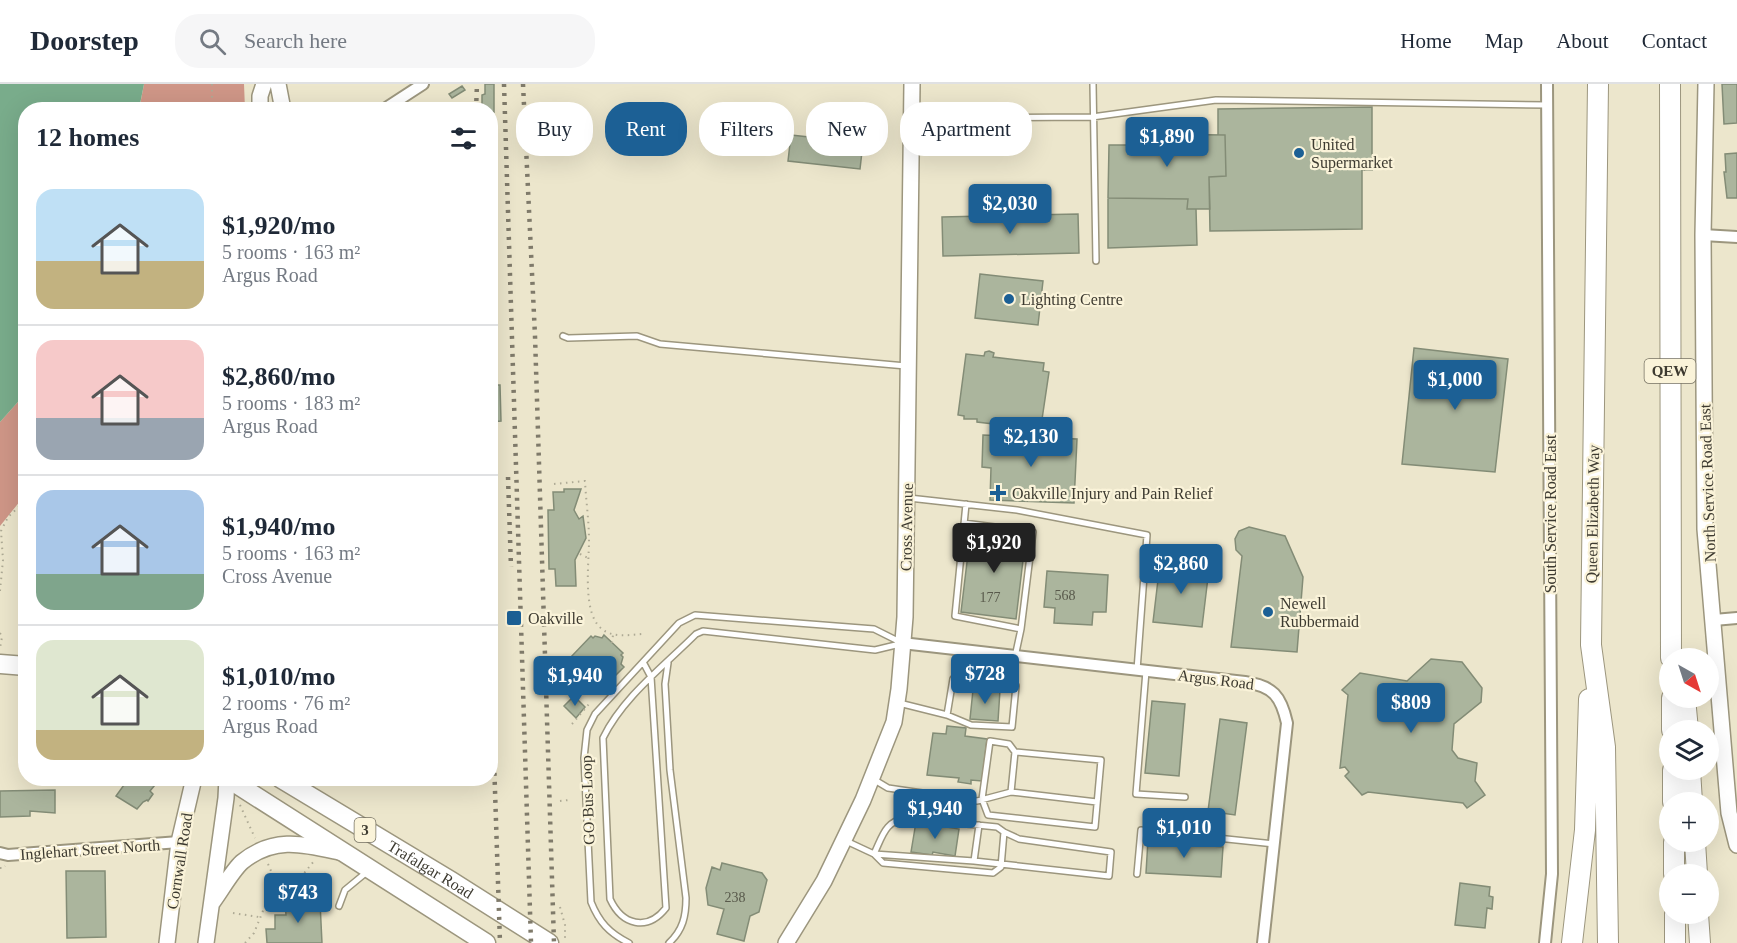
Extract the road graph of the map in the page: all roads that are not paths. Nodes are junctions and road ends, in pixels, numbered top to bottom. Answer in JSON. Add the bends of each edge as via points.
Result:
{"nodes":[{"id":1,"x":264,"y":84,"type":"edge"},
{"id":2,"x":278,"y":84,"type":"edge"},
{"id":3,"x":423,"y":84,"type":"edge"},
{"id":4,"x":912,"y":84,"type":"edge"},
{"id":5,"x":1093,"y":84,"type":"edge"},
{"id":6,"x":1547,"y":84,"type":"edge"},
{"id":7,"x":1598,"y":84,"type":"edge"},
{"id":8,"x":1670,"y":84,"type":"edge"},
{"id":9,"x":1706,"y":84,"type":"edge"},
{"id":10,"x":260,"y":102,"type":"edge"},
{"id":11,"x":281,"y":102,"type":"edge"},
{"id":12,"x":395,"y":102,"type":"edge"},
{"id":13,"x":912,"y":102,"type":"edge"},
{"id":14,"x":1547,"y":105,"type":"junction"},
{"id":15,"x":1032,"y":117,"type":"edge"},
{"id":16,"x":1092,"y":117,"type":"junction"},
{"id":17,"x":911,"y":156,"type":"edge"},
{"id":18,"x":1703,"y":235,"type":"junction"},
{"id":19,"x":1737,"y":237,"type":"edge"},
{"id":20,"x":1096,"y":261,"type":"dead end"},
{"id":21,"x":563,"y":336,"type":"dead end"},
{"id":22,"x":908,"y":366,"type":"junction"},
{"id":23,"x":906,"y":498,"type":"junction"},
{"id":24,"x":966,"y":504,"type":"junction"},
{"id":25,"x":964,"y":523,"type":"junction"},
{"id":26,"x":1670,"y":571,"type":"junction"},
{"id":27,"x":1737,"y":618,"type":"edge"},
{"id":28,"x":1714,"y":620,"type":"junction"},
{"id":29,"x":1022,"y":629,"type":"junction"},
{"id":30,"x":902,"y":643,"type":"junction"},
{"id":31,"x":1590,"y":645,"type":"junction"},
{"id":32,"x":1671,"y":648,"type":"edge"},
{"id":33,"x":1682,"y":648,"type":"edge"},
{"id":34,"x":1016,"y":656,"type":"junction"},
{"id":35,"x":669,"y":661,"type":"junction"},
{"id":36,"x":643,"y":662,"type":"junction"},
{"id":37,"x":0,"y":664,"type":"edge"},
{"id":38,"x":18,"y":665,"type":"edge"},
{"id":39,"x":1141,"y":670,"type":"junction"},
{"id":40,"x":651,"y":677,"type":"junction"},
{"id":41,"x":1009,"y":686,"type":"junction"},
{"id":42,"x":897,"y":703,"type":"junction"},
{"id":43,"x":947,"y":715,"type":"junction"},
{"id":44,"x":1015,"y":752,"type":"junction"},
{"id":45,"x":872,"y":779,"type":"junction"},
{"id":46,"x":192,"y":786,"type":"edge"},
{"id":47,"x":227,"y":786,"type":"edge"},
{"id":48,"x":239,"y":786,"type":"edge"},
{"id":49,"x":293,"y":786,"type":"edge"},
{"id":50,"x":1011,"y":792,"type":"junction"},
{"id":51,"x":1185,"y":796,"type":"dead end"},
{"id":52,"x":982,"y":800,"type":"junction"},
{"id":53,"x":1097,"y":802,"type":"junction"},
{"id":54,"x":979,"y":825,"type":"junction"},
{"id":55,"x":1004,"y":832,"type":"junction"},
{"id":56,"x":844,"y":839,"type":"junction"},
{"id":57,"x":179,"y":842,"type":"junction"},
{"id":58,"x":1274,"y":843,"type":"junction"},
{"id":59,"x":1737,"y":845,"type":"edge"},
{"id":60,"x":340,"y":852,"type":"junction"},
{"id":61,"x":0,"y":853,"type":"edge"},
{"id":62,"x":874,"y":854,"type":"junction"},
{"id":63,"x":974,"y":861,"type":"junction"},
{"id":64,"x":1001,"y":864,"type":"junction"},
{"id":65,"x":369,"y":870,"type":"junction"},
{"id":66,"x":1137,"y":874,"type":"dead end"},
{"id":67,"x":210,"y":905,"type":"junction"},
{"id":68,"x":339,"y":906,"type":"dead end"},
{"id":69,"x":1675,"y":924,"type":"edge"},
{"id":70,"x":1699,"y":924,"type":"edge"},
{"id":71,"x":167,"y":943,"type":"edge"},
{"id":72,"x":206,"y":943,"type":"edge"},
{"id":73,"x":486,"y":943,"type":"edge"},
{"id":74,"x":549,"y":943,"type":"edge"},
{"id":75,"x":629,"y":943,"type":"edge"},
{"id":76,"x":669,"y":943,"type":"edge"},
{"id":77,"x":786,"y":943,"type":"edge"},
{"id":78,"x":1263,"y":943,"type":"edge"},
{"id":79,"x":1545,"y":943,"type":"edge"},
{"id":80,"x":1572,"y":943,"type":"edge"},
{"id":81,"x":1608,"y":943,"type":"edge"},
{"id":82,"x":1675,"y":943,"type":"edge"},
{"id":83,"x":1700,"y":943,"type":"edge"}],
"edges":[{"from":1,"to":10,"type":"street"},
{"from":2,"to":11,"type":"street"},
{"from":3,"to":12,"type":"street"},
{"from":4,"to":13,"type":"street","name":"Cross Avenue"},
{"from":5,"to":16,"type":"lane"},
{"from":6,"to":14,"type":"street","name":"South Service Road East"},
{"from":7,"to":31,"type":"highway","name":"Queen Elizabeth Way"},
{"from":8,"to":26,"type":"highway","number":"QEW"},
{"from":9,"to":18,"type":"street","name":"North Service Road East"},
{"from":14,"to":16,"type":"lane","via":[[1216,100]]},
{"from":14,"to":79,"type":"street","name":"South Service Road East","via":[[1552,874]]},
{"from":15,"to":16,"type":"lane"},
{"from":16,"to":20,"type":"lane"},
{"from":17,"to":22,"type":"street","name":"Cross Avenue"},
{"from":18,"to":19,"type":"street"},
{"from":18,"to":28,"type":"street","name":"North Service Road East","via":[[1705,529]]},
{"from":21,"to":22,"type":"lane","via":[[637,336],[660,344]]},
{"from":22,"to":23,"type":"street","name":"Cross Avenue"},
{"from":23,"to":24,"type":"lane"},
{"from":23,"to":30,"type":"street","name":"Cross Avenue"},
{"from":24,"to":25,"type":"lane"},
{"from":24,"to":39,"type":"lane","via":[[1147,535]]},
{"from":25,"to":29,"type":"lane","via":[[955,616]]},
{"from":25,"to":29,"type":"lane","via":[[1033,532]]},
{"from":26,"to":32,"type":"highway","number":"QEW"},
{"from":26,"to":33,"type":"highway","via":[[1680,606]]},
{"from":27,"to":28,"type":"street"},
{"from":28,"to":59,"type":"street","name":"North Service Road East","via":[[1729,813]]},
{"from":29,"to":34,"type":"lane"},
{"from":30,"to":34,"type":"street","name":"Argus Road"},
{"from":30,"to":35,"type":"lane","via":[[875,650],[703,631]]},
{"from":30,"to":36,"type":"lane","name":"GO Bus Loop","via":[[874,629],[695,615],[679,623]]},
{"from":30,"to":42,"type":"street","name":"Cross Avenue"},
{"from":31,"to":80,"type":"highway","via":[[1585,830]]},
{"from":31,"to":81,"type":"highway","name":"Queen Elizabeth Way","via":[[1605,747]]},
{"from":34,"to":39,"type":"street","name":"Argus Road"},
{"from":34,"to":41,"type":"lane"},
{"from":35,"to":40,"type":"lane"},
{"from":35,"to":76,"type":"lane","via":[[665,684],[670,770],[686,915]]},
{"from":36,"to":40,"type":"lane"},
{"from":36,"to":75,"type":"lane","name":"GO Bus Loop","via":[[595,714],[587,730],[584,758],[591,902],[598,919],[613,935]]},
{"from":37,"to":38,"type":"main road"},
{"from":39,"to":51,"type":"lane","via":[[1136,794]]},
{"from":39,"to":58,"type":"street","name":"Argus Road","via":[[1257,684],[1277,697],[1287,723]]},
{"from":40,"to":40,"type":"lane","via":[[666,908],[658,918],[643,923],[631,922],[621,915],[610,899],[603,738],[612,720]]},
{"from":41,"to":43,"type":"lane","via":[[953,679]]},
{"from":41,"to":43,"type":"lane","via":[[1016,686],[1012,727],[971,725]]},
{"from":42,"to":43,"type":"lane"},
{"from":42,"to":45,"type":"street","name":"Cross Avenue","via":[[894,722]]},
{"from":44,"to":50,"type":"lane"},
{"from":44,"to":52,"type":"lane","via":[[1010,744],[990,741]]},
{"from":44,"to":53,"type":"lane","via":[[1101,760]]},
{"from":45,"to":52,"type":"lane","via":[[888,788]]},
{"from":45,"to":56,"type":"street","name":"Cross Avenue"},
{"from":46,"to":57,"type":"street","name":"Cornwall Road"},
{"from":47,"to":67,"type":"street"},
{"from":48,"to":60,"type":"main road","name":"Trafalgar Road","number":"3"},
{"from":49,"to":74,"type":"main road","name":"Trafalgar Road","number":"3"},
{"from":50,"to":52,"type":"lane"},
{"from":50,"to":53,"type":"lane"},
{"from":52,"to":53,"type":"lane","via":[[988,814],[1095,826]]},
{"from":54,"to":55,"type":"lane","via":[[998,827]]},
{"from":54,"to":62,"type":"lane","via":[[894,820]]},
{"from":54,"to":63,"type":"lane"},
{"from":55,"to":64,"type":"lane"},
{"from":55,"to":64,"type":"lane","via":[[1019,839],[1111,852],[1109,876]]},
{"from":56,"to":62,"type":"lane"},
{"from":56,"to":77,"type":"street","name":"Cross Avenue"},
{"from":57,"to":61,"type":"street","name":"Inglehart Street North"},
{"from":57,"to":71,"type":"street","name":"Cornwall Road"},
{"from":58,"to":66,"type":"lane","via":[[1141,830]]},
{"from":58,"to":78,"type":"street","name":"Argus Road"},
{"from":60,"to":65,"type":"main road","name":"Trafalgar Road","number":"3"},
{"from":60,"to":67,"type":"street","via":[[289,843],[261,850],[241,863]]},
{"from":62,"to":63,"type":"lane"},
{"from":62,"to":64,"type":"lane","via":[[883,863],[993,873]]},
{"from":63,"to":64,"type":"lane"},
{"from":65,"to":68,"type":"lane","via":[[345,890]]},
{"from":65,"to":73,"type":"main road","name":"Trafalgar Road","number":"3"},
{"from":67,"to":72,"type":"street"},
{"from":69,"to":82,"type":"highway"},
{"from":70,"to":83,"type":"highway"}]}
